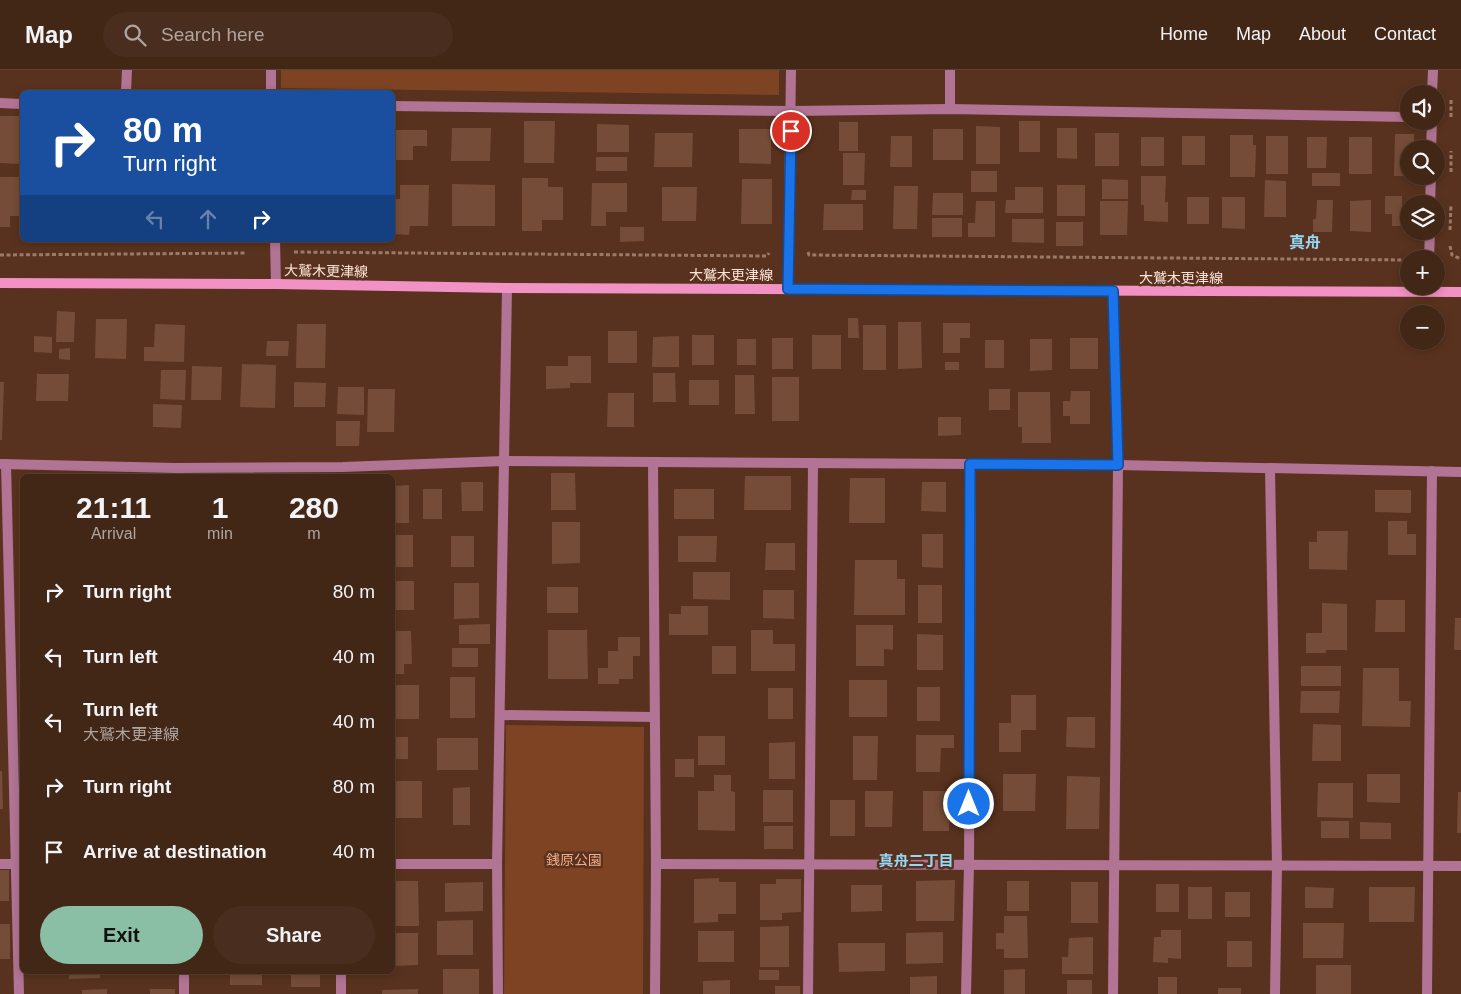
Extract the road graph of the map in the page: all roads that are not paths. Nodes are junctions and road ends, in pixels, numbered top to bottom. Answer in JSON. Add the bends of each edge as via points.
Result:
{"nodes":[{"id":1,"x":127,"y":70,"type":"edge"},
{"id":2,"x":271,"y":70,"type":"edge"},
{"id":3,"x":791,"y":70,"type":"edge"},
{"id":4,"x":950,"y":70,"type":"edge"},
{"id":5,"x":1433,"y":70,"type":"edge"},
{"id":6,"x":1432,"y":85,"type":"edge"},
{"id":7,"x":126,"y":90,"type":"edge"},
{"id":8,"x":271,"y":90,"type":"edge"},
{"id":9,"x":0,"y":103,"type":"edge"},
{"id":10,"x":20,"y":104,"type":"edge"},
{"id":11,"x":395,"y":106,"type":"edge"},
{"id":12,"x":950,"y":109,"type":"junction"},
{"id":13,"x":791,"y":112,"type":"junction"},
{"id":14,"x":1400,"y":117,"type":"edge"},
{"id":15,"x":275,"y":242,"type":"edge"},
{"id":16,"x":0,"y":283,"type":"edge"},
{"id":17,"x":276,"y":284,"type":"junction"},
{"id":18,"x":508,"y":288,"type":"junction"},
{"id":19,"x":788,"y":289,"type":"junction"},
{"id":20,"x":1400,"y":289,"type":"edge"},
{"id":21,"x":1113,"y":291,"type":"junction"},
{"id":22,"x":1445,"y":291,"type":"edge"},
{"id":23,"x":1461,"y":292,"type":"edge"},
{"id":24,"x":504,"y":461,"type":"junction"},
{"id":25,"x":653,"y":462,"type":"junction"},
{"id":26,"x":813,"y":463,"type":"junction"},
{"id":27,"x":3,"y":464,"type":"edge"},
{"id":28,"x":970,"y":464,"type":"junction"},
{"id":29,"x":1118,"y":465,"type":"junction"},
{"id":30,"x":1270,"y":468,"type":"junction"},
{"id":31,"x":176,"y":472,"type":"edge"},
{"id":32,"x":343,"y":472,"type":"edge"},
{"id":33,"x":1432,"y":472,"type":"junction"},
{"id":34,"x":1461,"y":472,"type":"edge"},
{"id":35,"x":500,"y":715,"type":"junction"},
{"id":36,"x":654,"y":716,"type":"junction"},
{"id":37,"x":0,"y":864,"type":"edge"},
{"id":38,"x":19,"y":864,"type":"edge"},
{"id":39,"x":395,"y":864,"type":"edge"},
{"id":40,"x":497,"y":864,"type":"junction"},
{"id":41,"x":656,"y":864,"type":"junction"},
{"id":42,"x":809,"y":864,"type":"junction"},
{"id":43,"x":969,"y":864,"type":"junction"},
{"id":44,"x":1113,"y":864,"type":"junction"},
{"id":45,"x":1277,"y":864,"type":"junction"},
{"id":46,"x":1430,"y":866,"type":"junction"},
{"id":47,"x":1461,"y":866,"type":"edge"},
{"id":48,"x":184,"y":974,"type":"edge"},
{"id":49,"x":341,"y":974,"type":"edge"},
{"id":50,"x":19,"y":994,"type":"edge"},
{"id":51,"x":184,"y":994,"type":"edge"},
{"id":52,"x":341,"y":994,"type":"edge"},
{"id":53,"x":498,"y":994,"type":"edge"},
{"id":54,"x":655,"y":994,"type":"edge"},
{"id":55,"x":808,"y":994,"type":"edge"},
{"id":56,"x":966,"y":994,"type":"edge"},
{"id":57,"x":1113,"y":994,"type":"edge"},
{"id":58,"x":1274,"y":994,"type":"edge"},
{"id":59,"x":1427,"y":994,"type":"edge"}],
"edges":[{"from":1,"to":7,"type":"street"},
{"from":2,"to":8,"type":"street"},
{"from":3,"to":13,"type":"street"},
{"from":4,"to":12,"type":"street"},
{"from":5,"to":6,"type":"street"},
{"from":9,"to":10,"type":"street"},
{"from":11,"to":13,"type":"street"},
{"from":12,"to":13,"type":"street"},
{"from":12,"to":14,"type":"street"},
{"from":13,"to":19,"type":"street"},
{"from":15,"to":17,"type":"street"},
{"from":16,"to":17,"type":"main road","name":"大鷲木更津線"},
{"from":17,"to":18,"type":"main road","name":"大鷲木更津線"},
{"from":18,"to":19,"type":"main road","name":"大鷲木更津線"},
{"from":18,"to":24,"type":"street"},
{"from":19,"to":21,"type":"main road","name":"大鷲木更津線"},
{"from":20,"to":21,"type":"main road","name":"大鷲木更津線"},
{"from":21,"to":29,"type":"street"},
{"from":22,"to":23,"type":"main road","name":"大鷲木更津線"},
{"from":24,"to":25,"type":"street"},
{"from":24,"to":32,"type":"street"},
{"from":24,"to":35,"type":"street"},
{"from":25,"to":26,"type":"street"},
{"from":25,"to":36,"type":"street"},
{"from":26,"to":28,"type":"street"},
{"from":26,"to":42,"type":"street"},
{"from":27,"to":31,"type":"street"},
{"from":27,"to":38,"type":"street"},
{"from":28,"to":29,"type":"street"},
{"from":28,"to":43,"type":"street"},
{"from":29,"to":30,"type":"street"},
{"from":29,"to":44,"type":"street"},
{"from":30,"to":33,"type":"street"},
{"from":30,"to":45,"type":"street"},
{"from":31,"to":32,"type":"street"},
{"from":33,"to":34,"type":"street"},
{"from":33,"to":46,"type":"street"},
{"from":35,"to":36,"type":"street"},
{"from":35,"to":40,"type":"street"},
{"from":36,"to":41,"type":"street"},
{"from":37,"to":38,"type":"street"},
{"from":38,"to":50,"type":"street"},
{"from":39,"to":40,"type":"street"},
{"from":40,"to":53,"type":"street"},
{"from":41,"to":42,"type":"street"},
{"from":41,"to":54,"type":"street"},
{"from":42,"to":43,"type":"street"},
{"from":42,"to":55,"type":"street"},
{"from":43,"to":44,"type":"street"},
{"from":43,"to":56,"type":"street"},
{"from":44,"to":45,"type":"street"},
{"from":44,"to":57,"type":"street"},
{"from":45,"to":46,"type":"street"},
{"from":45,"to":58,"type":"street"},
{"from":46,"to":47,"type":"street"},
{"from":46,"to":59,"type":"street"},
{"from":48,"to":51,"type":"street"},
{"from":49,"to":52,"type":"street"}]}
